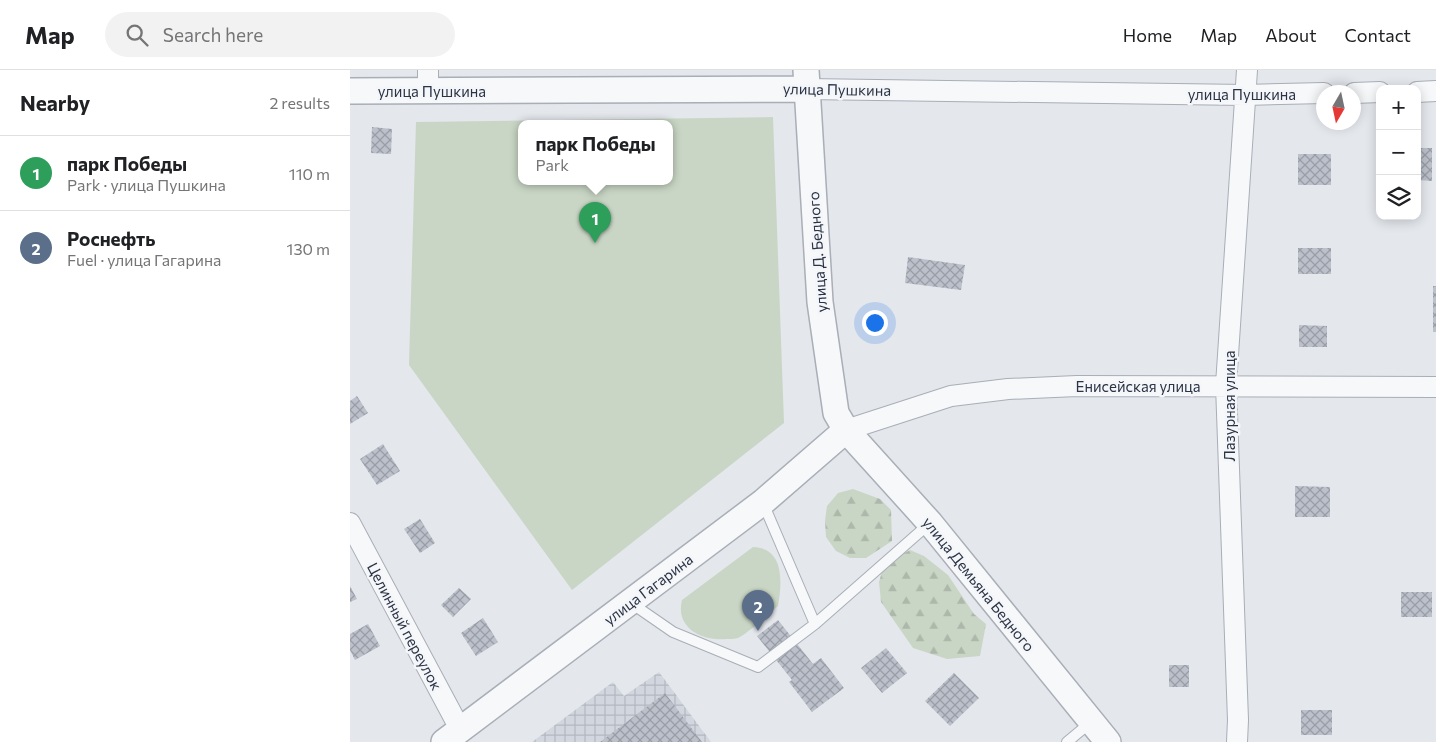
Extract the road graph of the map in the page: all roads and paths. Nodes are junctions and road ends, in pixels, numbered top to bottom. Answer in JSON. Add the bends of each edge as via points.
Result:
{"nodes":[{"id":1,"x":1246,"y":70,"type":"edge"},
{"id":2,"x":806,"y":79,"type":"edge"},
{"id":3,"x":428,"y":80,"type":"edge"},
{"id":4,"x":350,"y":91,"type":"edge"},
{"id":5,"x":1436,"y":91,"type":"edge"},
{"id":6,"x":1376,"y":92,"type":"edge"},
{"id":7,"x":1421,"y":92,"type":"edge"},
{"id":8,"x":1316,"y":93,"type":"edge"},
{"id":9,"x":1361,"y":93,"type":"edge"},
{"id":10,"x":1245,"y":95,"type":"junction"},
{"id":11,"x":1226,"y":385,"type":"junction"},
{"id":12,"x":1436,"y":387,"type":"edge"},
{"id":13,"x":846,"y":430,"type":"junction"},
{"id":14,"x":763,"y":502,"type":"junction"},
{"id":15,"x":350,"y":523,"type":"edge"},
{"id":16,"x":930,"y":523,"type":"junction"},
{"id":17,"x":631,"y":603,"type":"junction"},
{"id":18,"x":815,"y":624,"type":"junction"},
{"id":19,"x":1091,"y":722,"type":"junction"},
{"id":20,"x":452,"y":735,"type":"edge"},
{"id":21,"x":1067,"y":742,"type":"edge"},
{"id":22,"x":1108,"y":742,"type":"edge"},
{"id":23,"x":1237,"y":742,"type":"edge"}],
"edges":[{"from":1,"to":10,"type":"street","name":"Лазурная улица"},
{"from":2,"to":3,"type":"street","name":"улица Пушкина"},
{"from":2,"to":10,"type":"street","name":"улица Пушкина"},
{"from":2,"to":13,"type":"street","name":"улица Д. Бедного","via":[[820,302],[836,413]]},
{"from":3,"to":4,"type":"street","name":"улица Пушкина"},
{"from":5,"to":7,"type":"street"},
{"from":6,"to":9,"type":"street"},
{"from":8,"to":10,"type":"street","name":"улица Пушкина"},
{"from":10,"to":11,"type":"street","name":"Лазурная улица"},
{"from":11,"to":12,"type":"street","name":"Енисейская улица"},
{"from":11,"to":13,"type":"street","name":"Енисейская улица","via":[[1008,389],[951,396]]},
{"from":11,"to":23,"type":"street","name":"Лазурная улица"},
{"from":13,"to":14,"type":"street","name":"улица Гагарина"},
{"from":13,"to":16,"type":"street","name":"улица Демьяна Бедного"},
{"from":14,"to":17,"type":"street","name":"улица Гагарина"},
{"from":14,"to":18,"type":"lane"},
{"from":15,"to":20,"type":"street","name":"Целинный переулок"},
{"from":16,"to":18,"type":"lane"},
{"from":16,"to":19,"type":"street","name":"улица Демьяна Бедного"},
{"from":17,"to":18,"type":"lane","via":[[673,632],[758,667]]},
{"from":17,"to":20,"type":"street","name":"улица Гагарина"},
{"from":19,"to":21,"type":"lane"},
{"from":19,"to":22,"type":"street","name":"улица Демьяна Бедного"}]}
